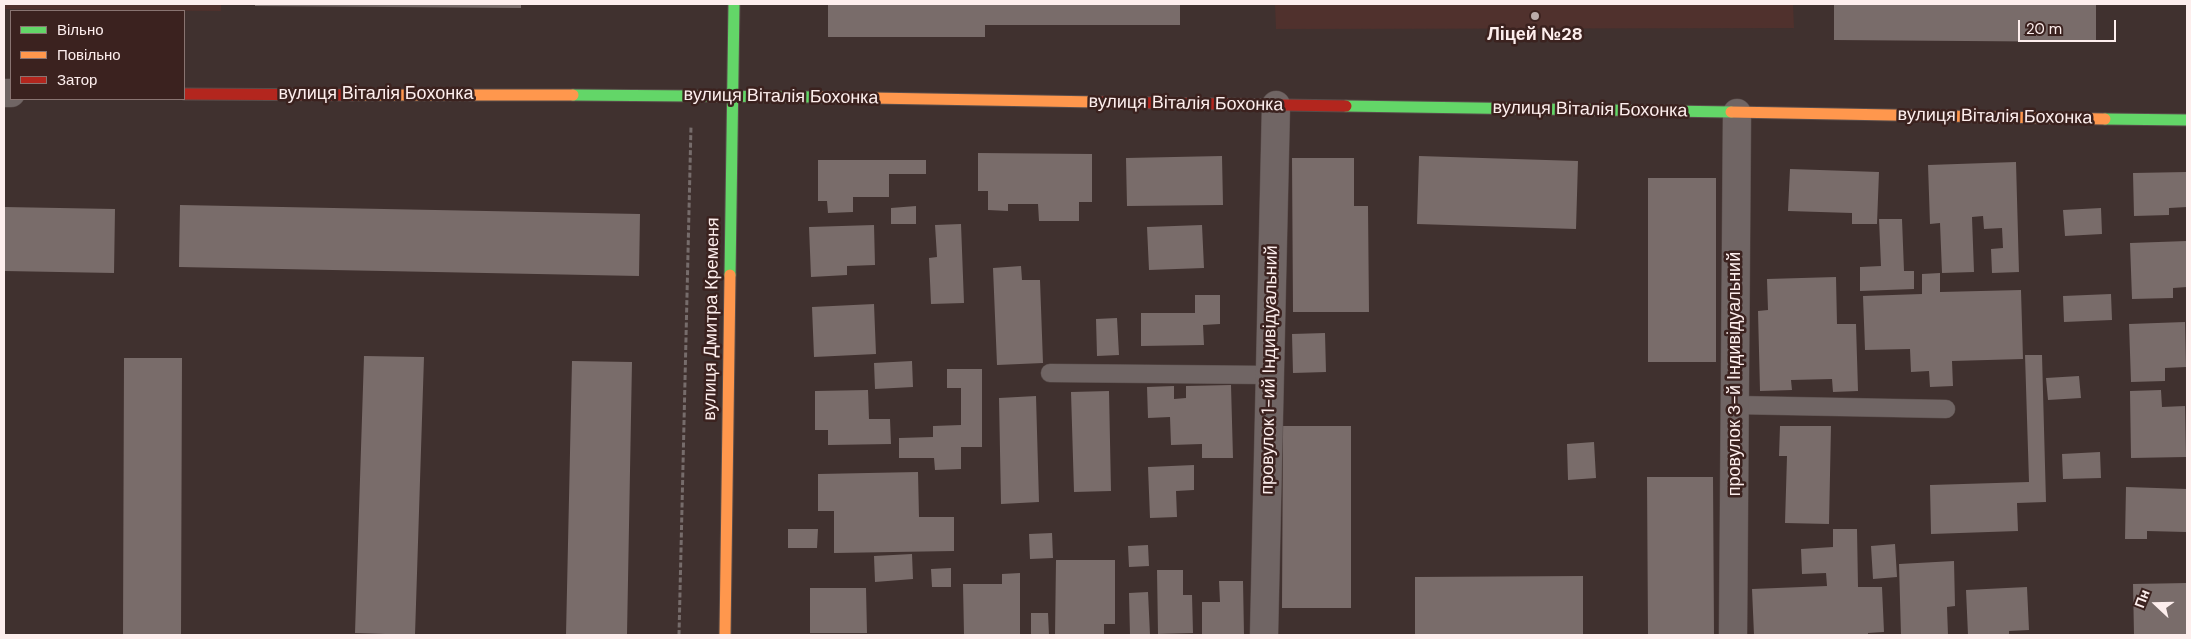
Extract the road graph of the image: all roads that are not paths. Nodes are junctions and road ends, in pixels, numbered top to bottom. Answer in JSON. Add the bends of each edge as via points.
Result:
{"nodes":[{"id":1,"x":734,"y":4,"type":"edge"},
{"id":2,"x":185,"y":94,"type":"edge"},
{"id":3,"x":733,"y":96,"type":"junction"},
{"id":4,"x":1276,"y":105,"type":"junction"},
{"id":5,"x":1737,"y":113,"type":"junction"},
{"id":6,"x":2187,"y":120,"type":"edge"},
{"id":7,"x":1050,"y":373,"type":"dead end"},
{"id":8,"x":1270,"y":375,"type":"junction"},
{"id":9,"x":1735,"y":405,"type":"junction"},
{"id":10,"x":1946,"y":410,"type":"dead end"},
{"id":11,"x":725,"y":635,"type":"edge"},
{"id":12,"x":1264,"y":635,"type":"edge"},
{"id":13,"x":1733,"y":635,"type":"edge"}],
"edges":[{"from":1,"to":3,"type":"street","name":"вулиця Дмитра Кременя"},
{"from":2,"to":3,"type":"street","name":"вулиця Віталія Бохонка"},
{"from":3,"to":4,"type":"street","name":"вулиця Віталія Бохонка"},
{"from":3,"to":11,"type":"street","name":"вулиця Дмитра Кременя"},
{"from":4,"to":5,"type":"street","name":"вулиця Віталія Бохонка"},
{"from":4,"to":8,"type":"street","name":"провулок 1-ий Індивідуальний"},
{"from":5,"to":6,"type":"street","name":"вулиця Віталія Бохонка"},
{"from":5,"to":9,"type":"street","name":"провулок 3-й Індивідуальний"},
{"from":7,"to":8,"type":"lane"},
{"from":8,"to":12,"type":"street","name":"провулок 1-ий Індивідуальний"},
{"from":9,"to":10,"type":"lane"},
{"from":9,"to":13,"type":"street","name":"провулок 3-й Індивідуальний"}]}
